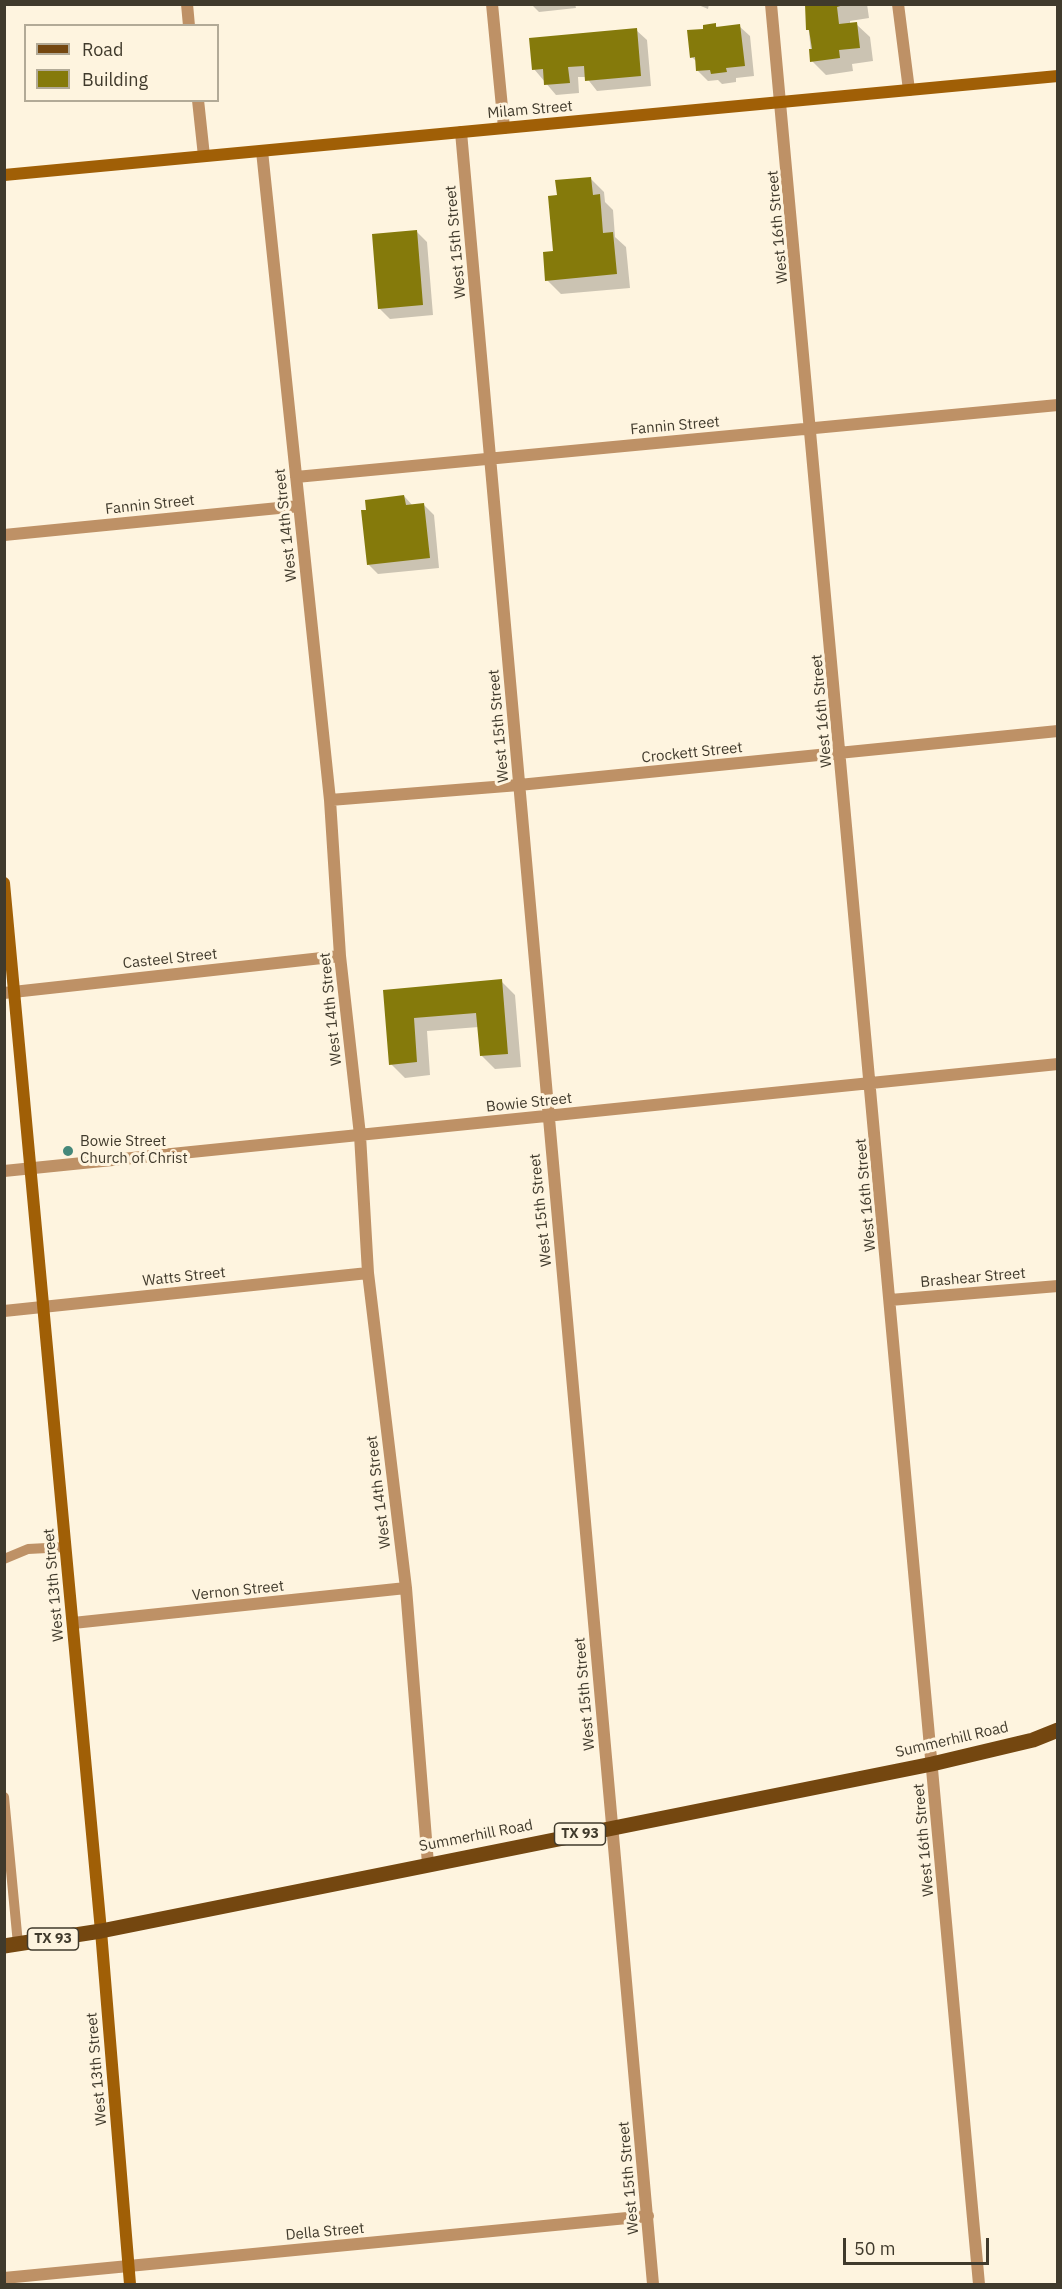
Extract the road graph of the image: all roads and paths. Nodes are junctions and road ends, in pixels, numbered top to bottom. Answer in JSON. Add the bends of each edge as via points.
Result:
{"nodes":[{"id":1,"x":187,"y":4,"type":"edge"},
{"id":2,"x":492,"y":4,"type":"edge"},
{"id":3,"x":771,"y":4,"type":"edge"},
{"id":4,"x":898,"y":4,"type":"edge"},
{"id":5,"x":189,"y":24,"type":"edge"},
{"id":6,"x":1058,"y":76,"type":"edge"},
{"id":7,"x":909,"y":90,"type":"junction"},
{"id":8,"x":198,"y":102,"type":"edge"},
{"id":9,"x":782,"y":102,"type":"junction"},
{"id":10,"x":504,"y":128,"type":"junction"},
{"id":11,"x":461,"y":132,"type":"junction"},
{"id":12,"x":262,"y":151,"type":"junction"},
{"id":13,"x":204,"y":156,"type":"junction"},
{"id":14,"x":4,"y":175,"type":"edge"},
{"id":15,"x":1058,"y":405,"type":"edge"},
{"id":16,"x":811,"y":428,"type":"junction"},
{"id":17,"x":492,"y":459,"type":"junction"},
{"id":18,"x":296,"y":477,"type":"junction"},
{"id":19,"x":299,"y":506,"type":"junction"},
{"id":20,"x":4,"y":534,"type":"edge"},
{"id":21,"x":1058,"y":731,"type":"edge"},
{"id":22,"x":841,"y":754,"type":"junction"},
{"id":23,"x":519,"y":785,"type":"junction"},
{"id":24,"x":330,"y":800,"type":"junction"},
{"id":25,"x":4,"y":883,"type":"edge"},
{"id":26,"x":340,"y":956,"type":"junction"},
{"id":27,"x":10,"y":992,"type":"edge"},
{"id":28,"x":1058,"y":1064,"type":"edge"},
{"id":29,"x":871,"y":1083,"type":"junction"},
{"id":30,"x":547,"y":1116,"type":"junction"},
{"id":31,"x":360,"y":1135,"type":"junction"},
{"id":32,"x":31,"y":1169,"type":"junction"},
{"id":33,"x":4,"y":1171,"type":"edge"},
{"id":34,"x":368,"y":1272,"type":"junction"},
{"id":35,"x":1058,"y":1286,"type":"edge"},
{"id":36,"x":890,"y":1300,"type":"junction"},
{"id":37,"x":44,"y":1306,"type":"junction"},
{"id":38,"x":4,"y":1311,"type":"edge"},
{"id":39,"x":66,"y":1547,"type":"junction"},
{"id":40,"x":4,"y":1559,"type":"edge"},
{"id":41,"x":406,"y":1588,"type":"junction"},
{"id":42,"x":73,"y":1623,"type":"junction"},
{"id":43,"x":1058,"y":1730,"type":"edge"},
{"id":44,"x":932,"y":1764,"type":"junction"},
{"id":45,"x":4,"y":1797,"type":"edge"},
{"id":46,"x":611,"y":1828,"type":"junction"},
{"id":47,"x":428,"y":1864,"type":"junction"},
{"id":48,"x":101,"y":1931,"type":"junction"},
{"id":49,"x":11,"y":1945,"type":"edge"},
{"id":50,"x":648,"y":2216,"type":"junction"},
{"id":51,"x":129,"y":2266,"type":"junction"},
{"id":52,"x":4,"y":2278,"type":"edge"},
{"id":53,"x":130,"y":2284,"type":"edge"},
{"id":54,"x":653,"y":2284,"type":"edge"},
{"id":55,"x":979,"y":2284,"type":"edge"}],
"edges":[{"from":1,"to":5,"type":"street"},
{"from":2,"to":10,"type":"street"},
{"from":3,"to":9,"type":"street","name":"West 16th Street"},
{"from":4,"to":7,"type":"street"},
{"from":6,"to":7,"type":"street","name":"Milam Street"},
{"from":7,"to":9,"type":"street","name":"Milam Street"},
{"from":8,"to":13,"type":"street"},
{"from":9,"to":10,"type":"street","name":"Milam Street"},
{"from":9,"to":16,"type":"street","name":"West 16th Street"},
{"from":10,"to":11,"type":"street","name":"Milam Street"},
{"from":11,"to":12,"type":"street","name":"Milam Street"},
{"from":11,"to":17,"type":"street","name":"West 15th Street"},
{"from":12,"to":13,"type":"street","name":"Milam Street"},
{"from":12,"to":18,"type":"street","name":"West 14th Street"},
{"from":13,"to":14,"type":"street","name":"Milam Street"},
{"from":15,"to":16,"type":"street","name":"Fannin Street"},
{"from":16,"to":17,"type":"street","name":"Fannin Street"},
{"from":16,"to":22,"type":"street","name":"West 16th Street"},
{"from":17,"to":18,"type":"street","name":"Fannin Street"},
{"from":17,"to":23,"type":"street","name":"West 15th Street"},
{"from":18,"to":19,"type":"street","name":"West 14th Street"},
{"from":19,"to":20,"type":"street","name":"Fannin Street"},
{"from":19,"to":24,"type":"street","name":"West 14th Street"},
{"from":21,"to":22,"type":"street","name":"Crockett Street"},
{"from":22,"to":23,"type":"street","name":"Crockett Street"},
{"from":22,"to":29,"type":"street","name":"West 16th Street"},
{"from":23,"to":24,"type":"street","name":"Crockett Street"},
{"from":23,"to":30,"type":"street","name":"West 15th Street"},
{"from":24,"to":26,"type":"street","name":"West 14th Street"},
{"from":25,"to":27,"type":"street","name":"West 13th Street"},
{"from":26,"to":27,"type":"street","name":"Casteel Street"},
{"from":26,"to":31,"type":"street","name":"West 14th Street"},
{"from":27,"to":32,"type":"street","name":"West 13th Street"},
{"from":28,"to":29,"type":"street","name":"Bowie Street"},
{"from":29,"to":30,"type":"street","name":"Bowie Street"},
{"from":29,"to":36,"type":"street","name":"West 16th Street"},
{"from":30,"to":31,"type":"street","name":"Bowie Street"},
{"from":30,"to":46,"type":"street","name":"West 15th Street"},
{"from":31,"to":32,"type":"street","name":"Bowie Street"},
{"from":31,"to":34,"type":"street","name":"West 14th Street"},
{"from":32,"to":33,"type":"street","name":"Bowie Street"},
{"from":32,"to":37,"type":"street","name":"West 13th Street"},
{"from":34,"to":37,"type":"street","name":"Watts Street"},
{"from":34,"to":41,"type":"street","name":"West 14th Street"},
{"from":35,"to":36,"type":"street","name":"Brashear Street"},
{"from":36,"to":44,"type":"street","name":"West 16th Street"},
{"from":37,"to":38,"type":"street","name":"Watts Street"},
{"from":37,"to":39,"type":"street","name":"West 13th Street"},
{"from":39,"to":40,"type":"lane","via":[[28,1549]]},
{"from":39,"to":42,"type":"street","name":"West 13th Street"},
{"from":41,"to":42,"type":"street","name":"Vernon Street"},
{"from":41,"to":47,"type":"street","name":"West 14th Street"},
{"from":42,"to":48,"type":"street","name":"West 13th Street"},
{"from":43,"to":44,"type":"main road","name":"Summerhill Road","number":"TX 93","via":[[1033,1740]]},
{"from":44,"to":46,"type":"main road","name":"Summerhill Road","number":"TX 93"},
{"from":44,"to":55,"type":"street","name":"West 16th Street"},
{"from":45,"to":49,"type":"lane"},
{"from":46,"to":47,"type":"main road","name":"Summerhill Road","number":"TX 93"},
{"from":46,"to":50,"type":"street","name":"West 15th Street"},
{"from":47,"to":48,"type":"main road","name":"Summerhill Road","number":"TX 93"},
{"from":48,"to":49,"type":"main road","name":"Summerhill Road","number":"TX 93"},
{"from":48,"to":51,"type":"street","name":"West 13th Street"},
{"from":50,"to":51,"type":"street","name":"Della Street"},
{"from":50,"to":54,"type":"street","name":"West 15th Street"},
{"from":51,"to":52,"type":"street","name":"Della Street"},
{"from":51,"to":53,"type":"street","name":"West 13th Street"}]}
